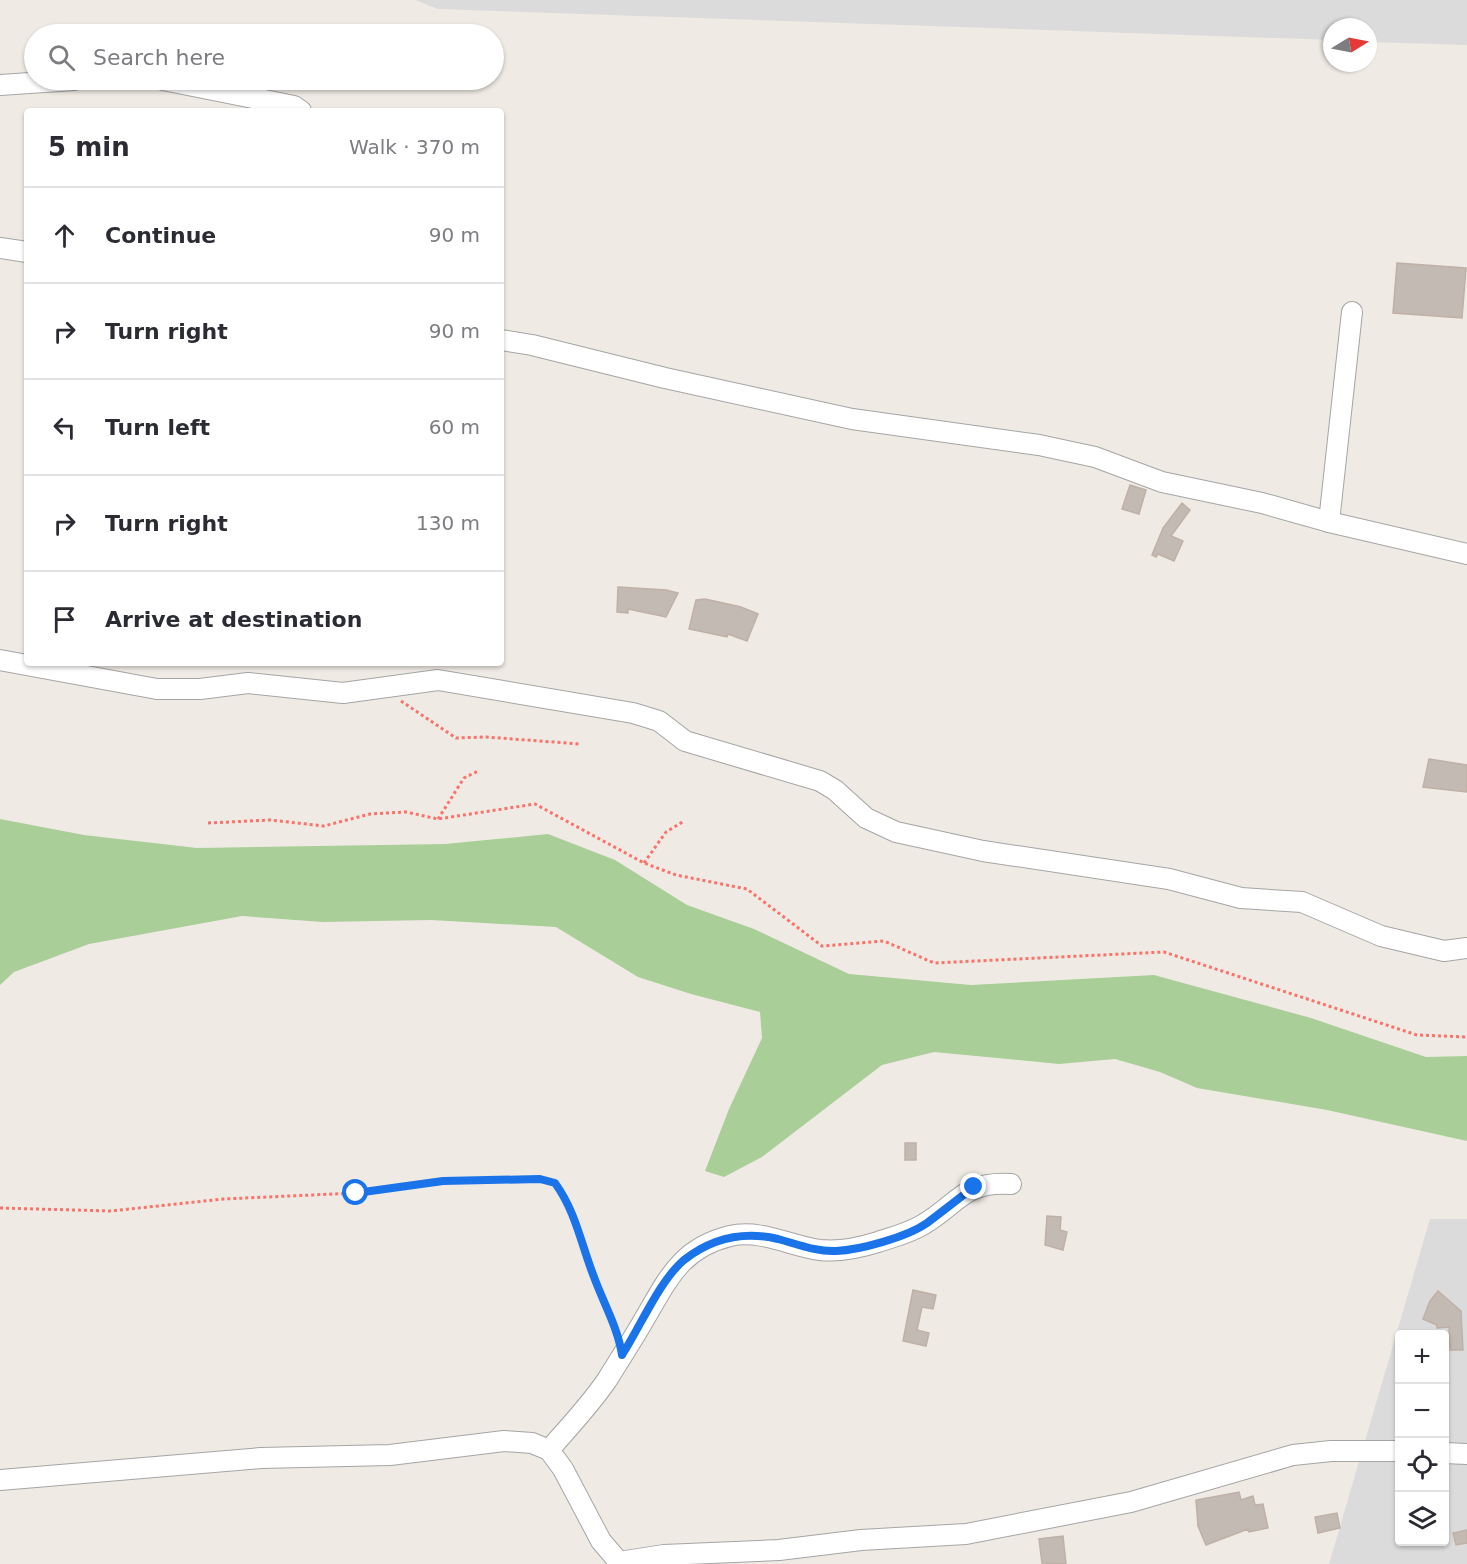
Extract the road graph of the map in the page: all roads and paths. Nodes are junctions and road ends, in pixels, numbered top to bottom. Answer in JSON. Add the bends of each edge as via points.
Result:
{"nodes":[{"id":1,"x":24,"y":83,"type":"edge"},
{"id":2,"x":0,"y":85,"type":"edge"},
{"id":3,"x":213,"y":90,"type":"edge"},
{"id":4,"x":297,"y":108,"type":"edge"},
{"id":5,"x":0,"y":248,"type":"edge"},
{"id":6,"x":24,"y":252,"type":"edge"},
{"id":7,"x":1352,"y":312,"type":"dead end"},
{"id":8,"x":504,"y":340,"type":"edge"},
{"id":9,"x":1329,"y":522,"type":"junction"},
{"id":10,"x":1467,"y":554,"type":"edge"},
{"id":11,"x":0,"y":660,"type":"edge"},
{"id":12,"x":24,"y":664,"type":"edge"},
{"id":13,"x":32,"y":666,"type":"edge"},
{"id":14,"x":386,"y":688,"type":"junction"},
{"id":15,"x":580,"y":744,"type":"dead end"},
{"id":16,"x":478,"y":771,"type":"dead end"},
{"id":17,"x":438,"y":819,"type":"junction"},
{"id":18,"x":684,"y":821,"type":"dead end"},
{"id":19,"x":208,"y":823,"type":"dead end"},
{"id":20,"x":644,"y":862,"type":"junction"},
{"id":21,"x":1467,"y":948,"type":"edge"},
{"id":22,"x":1467,"y":1037,"type":"edge"},
{"id":23,"x":1011,"y":1184,"type":"dead end"},
{"id":24,"x":0,"y":1208,"type":"edge"},
{"id":25,"x":622,"y":1355,"type":"junction"},
{"id":26,"x":549,"y":1450,"type":"junction"},
{"id":27,"x":1395,"y":1451,"type":"edge"},
{"id":28,"x":1449,"y":1453,"type":"edge"},
{"id":29,"x":1467,"y":1454,"type":"edge"},
{"id":30,"x":0,"y":1480,"type":"edge"},
{"id":31,"x":618,"y":1563,"type":"edge"}],
"edges":[{"from":1,"to":2,"type":"street"},
{"from":3,"to":4,"type":"street"},
{"from":5,"to":6,"type":"street"},
{"from":7,"to":9,"type":"street"},
{"from":8,"to":9,"type":"street","via":[[852,419],[1095,457],[1162,482]]},
{"from":9,"to":10,"type":"street"},
{"from":11,"to":12,"type":"street"},
{"from":13,"to":14,"type":"street","via":[[157,689],[248,683],[343,693]]},
{"from":14,"to":15,"type":"path","via":[[456,738]]},
{"from":14,"to":21,"type":"street","via":[[438,680],[633,714],[659,721],[686,741],[820,781],[866,818],[896,832],[983,851],[1169,879],[1242,898],[1302,902],[1381,936],[1444,951]]},
{"from":16,"to":17,"type":"path","via":[[464,778]]},
{"from":17,"to":19,"type":"path","via":[[406,812],[370,813],[324,826],[270,820]]},
{"from":17,"to":20,"type":"path","via":[[535,804]]},
{"from":18,"to":20,"type":"path","via":[[666,831]]},
{"from":20,"to":22,"type":"path","via":[[676,875],[747,889],[822,946],[884,941],[934,963],[1164,952],[1418,1035]]},
{"from":23,"to":25,"type":"street","via":[[974,1187],[912,1231],[837,1251],[749,1235],[730,1236],[706,1245],[666,1278]]},
{"from":24,"to":25,"type":"path","via":[[111,1210],[222,1199],[356,1193],[443,1181],[548,1181],[555,1183],[575,1216]]},
{"from":25,"to":26,"type":"street","via":[[588,1407]]},
{"from":26,"to":30,"type":"street","via":[[532,1443],[504,1441],[390,1455],[261,1458]]},
{"from":26,"to":31,"type":"street","via":[[601,1541]]},
{"from":27,"to":31,"type":"street","via":[[1293,1455],[1131,1502],[966,1534],[664,1555]]},
{"from":28,"to":29,"type":"street"}]}
